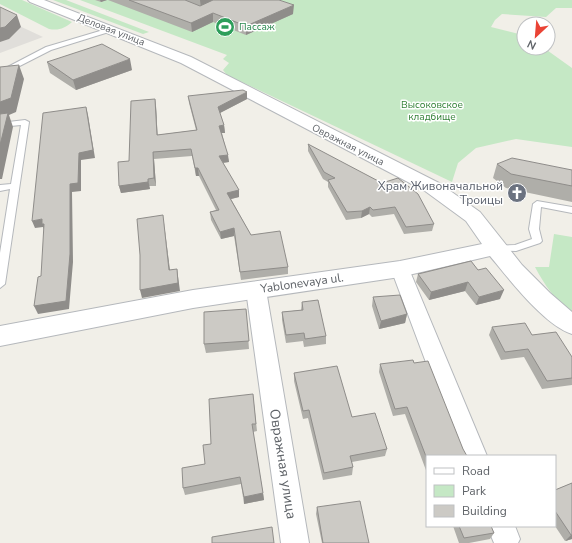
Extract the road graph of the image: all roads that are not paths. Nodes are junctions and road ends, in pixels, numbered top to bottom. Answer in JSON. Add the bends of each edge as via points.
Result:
{"nodes":[{"id":1,"x":34,"y":0,"type":"edge"},
{"id":2,"x":110,"y":30,"type":"junction"},
{"id":3,"x":186,"y":60,"type":"joint"},
{"id":4,"x":0,"y":74,"type":"edge"},
{"id":5,"x":0,"y":125,"type":"edge"},
{"id":6,"x":15,"y":186,"type":"junction"},
{"id":7,"x":0,"y":188,"type":"edge"},
{"id":8,"x":572,"y":210,"type":"edge"},
{"id":9,"x":495,"y":248,"type":"junction"},
{"id":10,"x":2,"y":253,"type":"edge"},
{"id":11,"x":400,"y":269,"type":"junction"},
{"id":12,"x":0,"y":284,"type":"edge"},
{"id":13,"x":256,"y":290,"type":"junction"},
{"id":14,"x":572,"y":325,"type":"edge"},
{"id":15,"x":0,"y":336,"type":"edge"},
{"id":16,"x":474,"y":455,"type":"edge"},
{"id":17,"x":296,"y":543,"type":"edge"}],
"edges":[{"from":1,"to":2,"type":"street","name":"Деловая улица"},
{"from":2,"to":3,"type":"street","name":"Деловая улица"},
{"from":2,"to":4,"type":"lane","via":[[88,39],[56,46]]},
{"from":3,"to":9,"type":"street","name":"Овражная улица","via":[[432,187],[479,222]]},
{"from":5,"to":6,"type":"lane","via":[[24,122]]},
{"from":6,"to":7,"type":"lane"},
{"from":6,"to":10,"type":"lane"},
{"from":8,"to":9,"type":"lane","via":[[537,204],[534,229],[537,241],[516,248]]},
{"from":9,"to":11,"type":"street","name":"Yablonevaya ul."},
{"from":9,"to":14,"type":"street","via":[[533,292]]},
{"from":10,"to":12,"type":"lane"},
{"from":11,"to":13,"type":"street","name":"Yablonevaya ul."},
{"from":11,"to":16,"type":"street"},
{"from":13,"to":15,"type":"street","name":"Yablonevaya ul.","via":[[193,299]]},
{"from":13,"to":17,"type":"street","name":"Овражная улица"}]}
